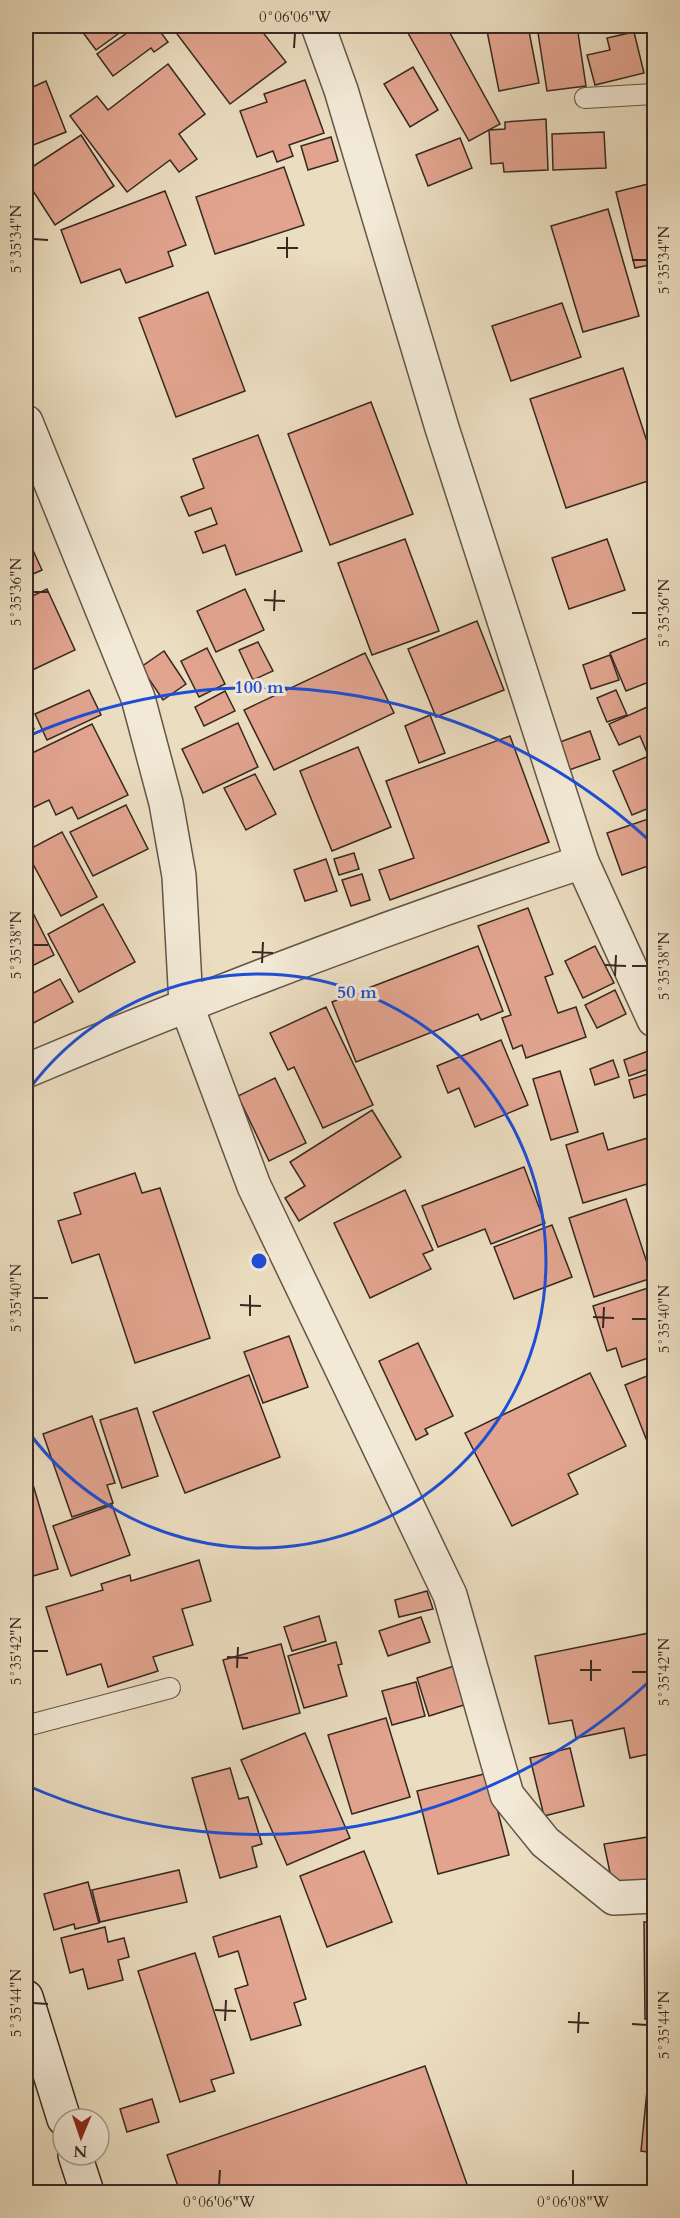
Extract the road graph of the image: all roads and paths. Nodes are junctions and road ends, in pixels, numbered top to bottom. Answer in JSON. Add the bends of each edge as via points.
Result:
{"nodes":[{"id":1,"x":318,"y":26,"type":"edge"},
{"id":2,"x":654,"y":94,"type":"edge"},
{"id":3,"x":585,"y":98,"type":"dead end"},
{"id":4,"x":26,"y":422,"type":"edge"},
{"id":5,"x":582,"y":862,"type":"junction"},
{"id":6,"x":186,"y":1004,"type":"junction"},
{"id":7,"x":654,"y":1020,"type":"edge"},
{"id":8,"x":26,"y":1071,"type":"edge"},
{"id":9,"x":170,"y":1688,"type":"dead end"},
{"id":10,"x":26,"y":1726,"type":"edge"},
{"id":11,"x":654,"y":1896,"type":"edge"},
{"id":12,"x":26,"y":1997,"type":"edge"},
{"id":13,"x":60,"y":2107,"type":"edge"},
{"id":14,"x":79,"y":2167,"type":"edge"},
{"id":15,"x":87,"y":2193,"type":"edge"}],
"edges":[{"from":1,"to":5,"type":"street"},
{"from":2,"to":3,"type":"lane"},
{"from":4,"to":6,"type":"street","via":[[138,698],[166,803],[179,876]]},
{"from":5,"to":6,"type":"street","via":[[417,916]]},
{"from":5,"to":7,"type":"street"},
{"from":6,"to":8,"type":"street"},
{"from":6,"to":11,"type":"street","via":[[254,1186],[450,1595],[507,1795],[545,1842],[614,1898]]},
{"from":9,"to":10,"type":"lane"},
{"from":12,"to":13,"type":"street"},
{"from":14,"to":15,"type":"street"}]}
